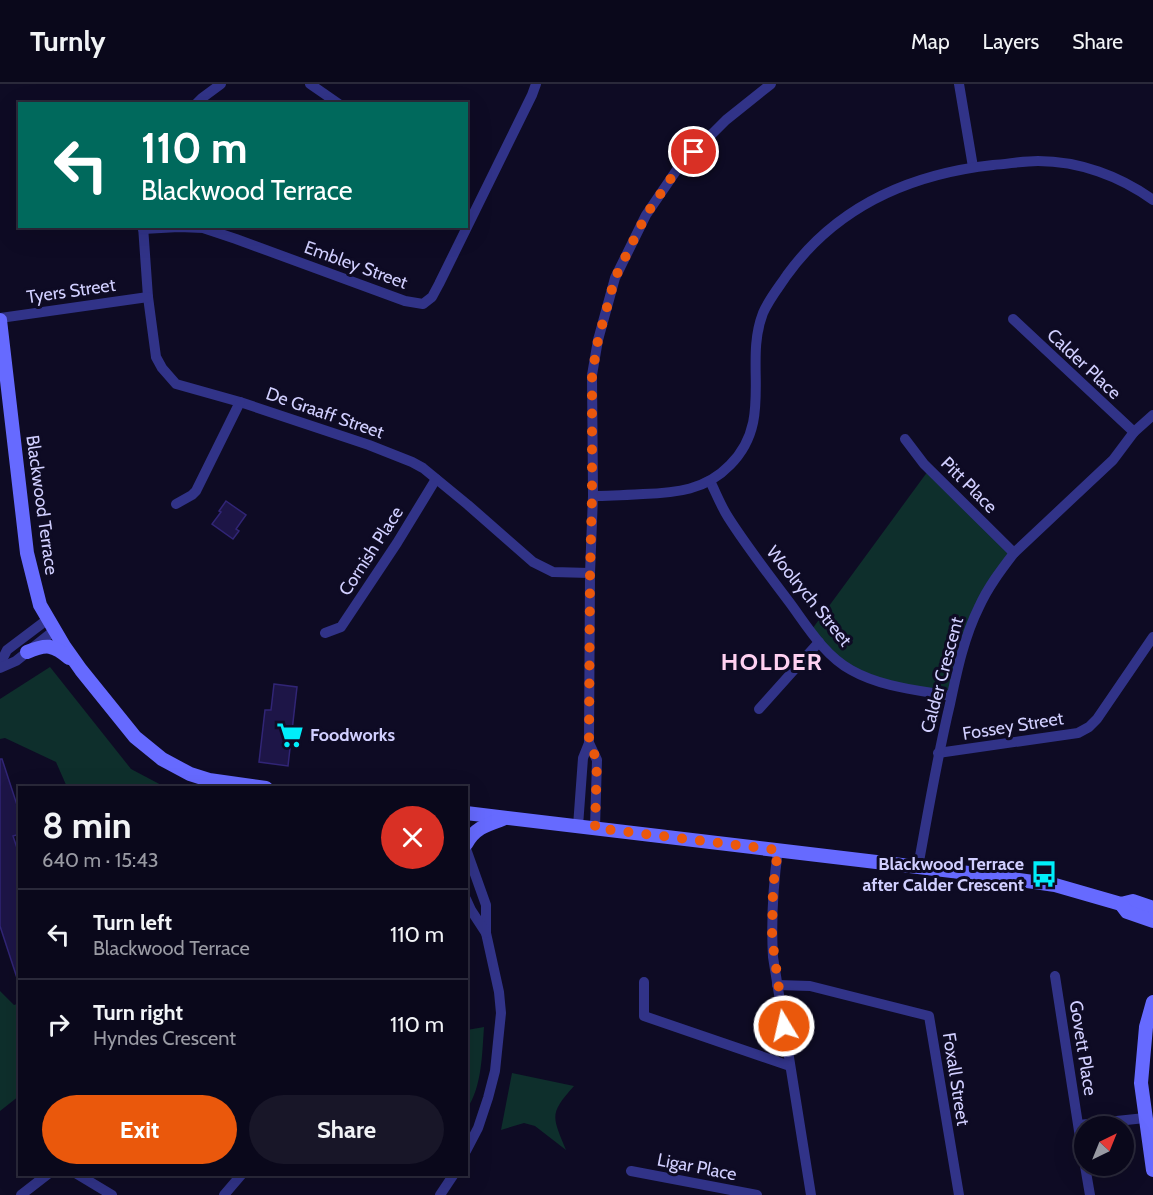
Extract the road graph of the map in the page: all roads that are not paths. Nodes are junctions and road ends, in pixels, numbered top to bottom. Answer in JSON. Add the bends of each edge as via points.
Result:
{"nodes":[{"id":1,"x":221,"y":84,"type":"edge"},
{"id":2,"x":310,"y":84,"type":"edge"},
{"id":3,"x":536,"y":84,"type":"edge"},
{"id":4,"x":771,"y":84,"type":"edge"},
{"id":5,"x":959,"y":84,"type":"edge"},
{"id":6,"x":198,"y":102,"type":"edge"},
{"id":7,"x":336,"y":102,"type":"edge"},
{"id":8,"x":974,"y":167,"type":"junction"},
{"id":9,"x":1153,"y":200,"type":"edge"},
{"id":10,"x":468,"y":225,"type":"edge"},
{"id":11,"x":143,"y":228,"type":"edge"},
{"id":12,"x":203,"y":228,"type":"edge"},
{"id":13,"x":467,"y":228,"type":"edge"},
{"id":14,"x":148,"y":297,"type":"junction"},
{"id":15,"x":0,"y":319,"type":"edge"},
{"id":16,"x":1013,"y":320,"type":"dead end"},
{"id":17,"x":240,"y":402,"type":"junction"},
{"id":18,"x":1153,"y":415,"type":"edge"},
{"id":19,"x":1134,"y":432,"type":"junction"},
{"id":20,"x":905,"y":439,"type":"dead end"},
{"id":21,"x":436,"y":479,"type":"junction"},
{"id":22,"x":710,"y":481,"type":"junction"},
{"id":23,"x":592,"y":496,"type":"junction"},
{"id":24,"x":176,"y":504,"type":"dead end"},
{"id":25,"x":1014,"y":553,"type":"junction"},
{"id":26,"x":590,"y":573,"type":"junction"},
{"id":27,"x":52,"y":624,"type":"junction"},
{"id":28,"x":325,"y":633,"type":"dead end"},
{"id":29,"x":1153,"y":637,"type":"edge"},
{"id":30,"x":819,"y":642,"type":"junction"},
{"id":31,"x":27,"y":652,"type":"junction"},
{"id":32,"x":0,"y":666,"type":"edge"},
{"id":33,"x":81,"y":670,"type":"junction"},
{"id":34,"x":951,"y":696,"type":"junction"},
{"id":35,"x":759,"y":709,"type":"dead end"},
{"id":36,"x":589,"y":743,"type":"junction"},
{"id":37,"x":938,"y":753,"type":"junction"},
{"id":38,"x":252,"y":786,"type":"edge"},
{"id":39,"x":468,"y":813,"type":"edge"},
{"id":40,"x":508,"y":818,"type":"junction"},
{"id":41,"x":578,"y":826,"type":"junction"},
{"id":42,"x":595,"y":828,"type":"junction"},
{"id":43,"x":468,"y":843,"type":"edge"},
{"id":44,"x":778,"y":850,"type":"junction"},
{"id":45,"x":468,"y":852,"type":"edge"},
{"id":46,"x":918,"y":867,"type":"junction"},
{"id":47,"x":468,"y":903,"type":"edge"},
{"id":48,"x":1122,"y":904,"type":"junction"},
{"id":49,"x":1153,"y":908,"type":"edge"},
{"id":50,"x":1153,"y":921,"type":"edge"},
{"id":51,"x":486,"y":933,"type":"junction"},
{"id":52,"x":1055,"y":976,"type":"dead end"},
{"id":53,"x":644,"y":982,"type":"dead end"},
{"id":54,"x":777,"y":985,"type":"junction"},
{"id":55,"x":1153,"y":1002,"type":"edge"},
{"id":56,"x":790,"y":1066,"type":"junction"},
{"id":57,"x":1078,"y":1116,"type":"edge"},
{"id":58,"x":1145,"y":1118,"type":"junction"},
{"id":59,"x":1134,"y":1119,"type":"edge"},
{"id":60,"x":468,"y":1144,"type":"edge"},
{"id":61,"x":1153,"y":1170,"type":"edge"},
{"id":62,"x":631,"y":1171,"type":"dead end"},
{"id":63,"x":45,"y":1176,"type":"edge"},
{"id":64,"x":80,"y":1176,"type":"edge"},
{"id":65,"x":241,"y":1176,"type":"edge"},
{"id":66,"x":453,"y":1176,"type":"edge"},
{"id":67,"x":1087,"y":1176,"type":"edge"},
{"id":68,"x":21,"y":1195,"type":"edge"},
{"id":69,"x":112,"y":1195,"type":"edge"},
{"id":70,"x":224,"y":1195,"type":"edge"},
{"id":71,"x":440,"y":1195,"type":"edge"},
{"id":72,"x":758,"y":1195,"type":"edge"},
{"id":73,"x":811,"y":1195,"type":"edge"},
{"id":74,"x":959,"y":1195,"type":"edge"},
{"id":75,"x":1089,"y":1195,"type":"edge"}],
"edges":[{"from":1,"to":6,"type":"street"},
{"from":2,"to":7,"type":"street"},
{"from":3,"to":10,"type":"street","name":"Embley Street"},
{"from":4,"to":23,"type":"street","via":[[726,120],[678,168],[646,215],[615,278],[592,375]]},
{"from":5,"to":8,"type":"street"},
{"from":8,"to":9,"type":"street","via":[[1030,161],[1065,163],[1104,173]]},
{"from":8,"to":22,"type":"street","via":[[924,178],[885,193],[834,226],[800,258],[763,314],[757,340],[755,417],[751,432],[737,457]]},
{"from":11,"to":14,"type":"street","name":"De Graaff Street"},
{"from":12,"to":13,"type":"street","name":"Embley Street","via":[[405,301],[423,304],[432,297]]},
{"from":14,"to":15,"type":"street","name":"Tyers Street"},
{"from":14,"to":17,"type":"street","name":"De Graaff Street","via":[[156,357],[168,377],[176,384]]},
{"from":15,"to":27,"type":"street","name":"Blackwood Terrace","via":[[27,553],[40,605]]},
{"from":16,"to":19,"type":"street","name":"Calder Place"},
{"from":17,"to":21,"type":"street","name":"De Graaff Street","via":[[390,453],[423,468]]},
{"from":17,"to":24,"type":"street","via":[[196,491]]},
{"from":18,"to":19,"type":"street","name":"Calder Crescent"},
{"from":19,"to":25,"type":"street","name":"Calder Crescent","via":[[1113,460]]},
{"from":20,"to":25,"type":"street","name":"Pitt Place","via":[[924,464]]},
{"from":21,"to":26,"type":"street","name":"De Graaff Street","via":[[533,562],[553,572]]},
{"from":21,"to":28,"type":"street","name":"Cornish Place","via":[[341,627]]},
{"from":22,"to":23,"type":"street","via":[[669,493]]},
{"from":22,"to":30,"type":"street","name":"Woolrych Street","via":[[747,545]]},
{"from":23,"to":26,"type":"street"},
{"from":25,"to":34,"type":"street","name":"Calder Crescent","via":[[979,606]]},
{"from":26,"to":36,"type":"street"},
{"from":27,"to":31,"type":"street"},
{"from":27,"to":32,"type":"street","via":[[7,650]]},
{"from":27,"to":33,"type":"street","name":"Blackwood Terrace"},
{"from":29,"to":37,"type":"street","name":"Fossey Street","via":[[1097,719],[1078,733]]},
{"from":30,"to":34,"type":"street","name":"Woolrych Street","via":[[848,668],[870,680]]},
{"from":30,"to":35,"type":"street"},
{"from":31,"to":32,"type":"street"},
{"from":31,"to":33,"type":"street","via":[[41,646],[59,650]]},
{"from":33,"to":38,"type":"street","name":"Blackwood Terrace","via":[[135,737],[162,759],[208,780]]},
{"from":34,"to":37,"type":"street","name":"Calder Crescent"},
{"from":36,"to":41,"type":"street","via":[[583,758]]},
{"from":36,"to":42,"type":"street","via":[[597,760]]},
{"from":37,"to":46,"type":"street","name":"Calder Crescent"},
{"from":39,"to":40,"type":"street"},
{"from":40,"to":41,"type":"street"},
{"from":40,"to":43,"type":"street","via":[[486,825]]},
{"from":41,"to":42,"type":"street"},
{"from":42,"to":44,"type":"street"},
{"from":44,"to":46,"type":"street"},
{"from":44,"to":54,"type":"street","via":[[771,921]]},
{"from":45,"to":51,"type":"street","via":[[486,905]]},
{"from":46,"to":48,"type":"street","via":[[1055,885]]},
{"from":47,"to":51,"type":"street"},
{"from":48,"to":49,"type":"street","via":[[1133,901]]},
{"from":48,"to":50,"type":"street","via":[[1127,912]]},
{"from":51,"to":60,"type":"street","via":[[499,992],[500,1031],[490,1089]]},
{"from":52,"to":57,"type":"street","name":"Govett Place"},
{"from":53,"to":56,"type":"street","via":[[644,1016]]},
{"from":54,"to":56,"type":"street"},
{"from":54,"to":74,"type":"street","name":"Foxall Street","via":[[810,986],[929,1016]]},
{"from":55,"to":58,"type":"street","via":[[1146,1027],[1141,1083]]},
{"from":56,"to":73,"type":"street"},
{"from":58,"to":59,"type":"street"},
{"from":58,"to":61,"type":"street"},
{"from":62,"to":72,"type":"street","name":"Ligar Place"},
{"from":63,"to":68,"type":"street"},
{"from":64,"to":69,"type":"street"},
{"from":65,"to":70,"type":"street"},
{"from":66,"to":71,"type":"street"},
{"from":67,"to":75,"type":"street","name":"Govett Place"}]}
